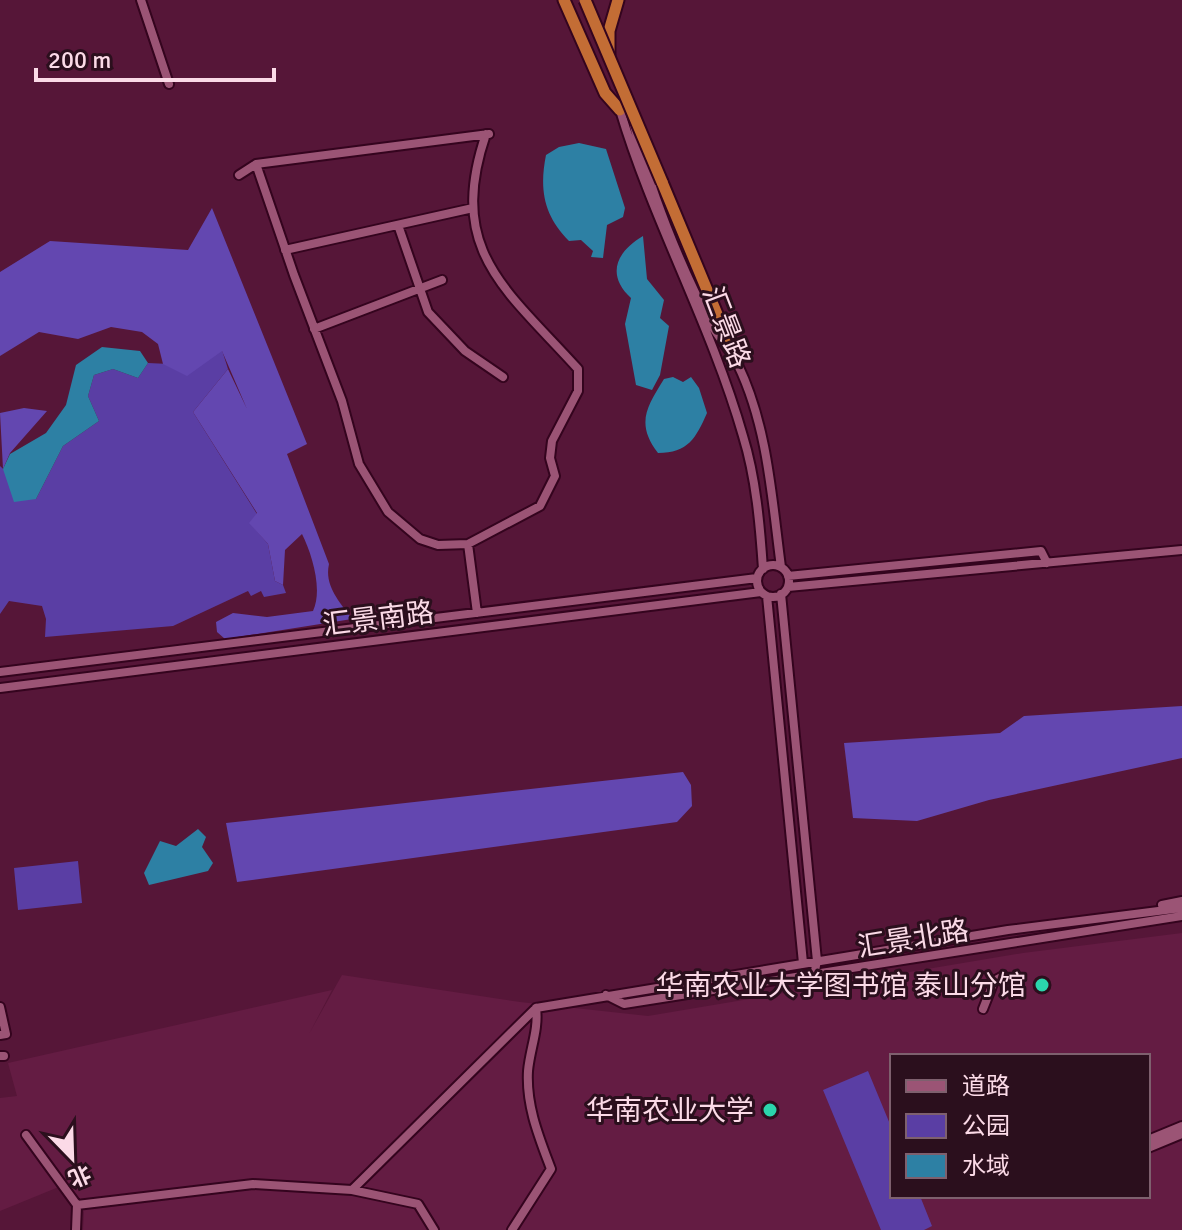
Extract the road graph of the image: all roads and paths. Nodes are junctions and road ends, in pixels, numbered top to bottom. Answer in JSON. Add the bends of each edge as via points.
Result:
{"nodes":[{"id":1,"x":141,"y":0,"type":"edge"},
{"id":2,"x":564,"y":0,"type":"edge"},
{"id":3,"x":585,"y":0,"type":"edge"},
{"id":4,"x":619,"y":7,"type":"edge"},
{"id":5,"x":169,"y":84,"type":"dead end"},
{"id":6,"x":624,"y":107,"type":"junction"},
{"id":7,"x":256,"y":164,"type":"junction"},
{"id":8,"x":239,"y":175,"type":"dead end"},
{"id":9,"x":473,"y":208,"type":"junction"},
{"id":10,"x":398,"y":225,"type":"junction"},
{"id":11,"x":285,"y":250,"type":"junction"},
{"id":12,"x":442,"y":280,"type":"dead end"},
{"id":13,"x":420,"y":289,"type":"junction"},
{"id":14,"x":314,"y":329,"type":"junction"},
{"id":15,"x":737,"y":362,"type":"junction"},
{"id":16,"x":503,"y":377,"type":"dead end"},
{"id":17,"x":468,"y":544,"type":"junction"},
{"id":18,"x":1182,"y":550,"type":"edge"},
{"id":19,"x":1047,"y":563,"type":"junction"},
{"id":20,"x":781,"y":567,"type":"junction"},
{"id":21,"x":763,"y":569,"type":"junction"},
{"id":22,"x":788,"y":576,"type":"junction"},
{"id":23,"x":757,"y":578,"type":"junction"},
{"id":24,"x":784,"y":591,"type":"junction"},
{"id":25,"x":764,"y":594,"type":"junction"},
{"id":26,"x":477,"y":613,"type":"junction"},
{"id":27,"x":0,"y":672,"type":"edge"},
{"id":28,"x":0,"y":688,"type":"edge"},
{"id":29,"x":1182,"y":901,"type":"edge"},
{"id":30,"x":1182,"y":908,"type":"edge"},
{"id":31,"x":1122,"y":913,"type":"junction"},
{"id":32,"x":1179,"y":917,"type":"edge"},
{"id":33,"x":817,"y":961,"type":"junction"},
{"id":34,"x":803,"y":963,"type":"junction"},
{"id":35,"x":814,"y":975,"type":"junction"},
{"id":36,"x":1012,"y":980,"type":"dead end"},
{"id":37,"x":605,"y":995,"type":"junction"},
{"id":38,"x":0,"y":1007,"type":"edge"},
{"id":39,"x":536,"y":1008,"type":"junction"},
{"id":40,"x":983,"y":1009,"type":"dead end"},
{"id":41,"x":0,"y":1035,"type":"edge"},
{"id":42,"x":1179,"y":1131,"type":"edge"},
{"id":43,"x":26,"y":1135,"type":"dead end"},
{"id":44,"x":1150,"y":1139,"type":"edge"},
{"id":45,"x":1182,"y":1145,"type":"edge"},
{"id":46,"x":1150,"y":1147,"type":"edge"},
{"id":47,"x":352,"y":1190,"type":"junction"},
{"id":48,"x":77,"y":1205,"type":"junction"},
{"id":49,"x":76,"y":1230,"type":"edge"},
{"id":50,"x":434,"y":1230,"type":"edge"},
{"id":51,"x":512,"y":1230,"type":"edge"}],
"edges":[{"from":1,"to":5,"type":"street"},
{"from":2,"to":6,"type":"highway","via":[[605,93]]},
{"from":3,"to":15,"type":"highway","bridge":true},
{"from":4,"to":6,"type":"highway","via":[[609,50]]},
{"from":6,"to":15,"type":"street","name":"汇景路","via":[[643,167],[710,323]]},
{"from":6,"to":21,"type":"street","name":"汇景路","via":[[640,175],[743,435]]},
{"from":7,"to":8,"type":"street"},
{"from":7,"to":9,"type":"street","via":[[488,134],[473,173]]},
{"from":7,"to":11,"type":"street"},
{"from":9,"to":10,"type":"street"},
{"from":9,"to":17,"type":"street","via":[[487,263],[578,369],[578,391],[552,441],[555,476],[540,506]]},
{"from":10,"to":11,"type":"street"},
{"from":10,"to":13,"type":"street"},
{"from":11,"to":14,"type":"street"},
{"from":12,"to":13,"type":"street"},
{"from":13,"to":14,"type":"street"},
{"from":13,"to":16,"type":"street","via":[[428,312],[465,351]]},
{"from":14,"to":17,"type":"street","via":[[359,464],[388,512],[420,539],[438,545]]},
{"from":15,"to":20,"type":"street","name":"汇景路","via":[[766,459]]},
{"from":17,"to":26,"type":"street"},
{"from":18,"to":19,"type":"street"},
{"from":19,"to":22,"type":"street","via":[[1041,551]]},
{"from":19,"to":24,"type":"street"},
{"from":20,"to":21,"type":"street"},
{"from":20,"to":22,"type":"street"},
{"from":21,"to":23,"type":"street"},
{"from":22,"to":24,"type":"street"},
{"from":23,"to":25,"type":"street"},
{"from":23,"to":26,"type":"street","name":"汇景南路"},
{"from":24,"to":25,"type":"street"},
{"from":24,"to":33,"type":"street"},
{"from":25,"to":28,"type":"street","name":"汇景南路"},
{"from":25,"to":34,"type":"street"},
{"from":26,"to":27,"type":"street","name":"汇景南路"},
{"from":29,"to":31,"type":"street"},
{"from":30,"to":31,"type":"street","name":"汇景北路"},
{"from":31,"to":33,"type":"street","name":"汇景北路"},
{"from":32,"to":35,"type":"street","name":"汇景北路"},
{"from":33,"to":34,"type":"street","name":"汇景北路"},
{"from":33,"to":35,"type":"street"},
{"from":34,"to":35,"type":"street"},
{"from":34,"to":37,"type":"street","name":"汇景北路"},
{"from":35,"to":37,"type":"street","name":"汇景北路","via":[[624,1004]]},
{"from":36,"to":40,"type":"street","via":[[1003,976],[994,981]]},
{"from":37,"to":39,"type":"street","name":"汇景北路"},
{"from":38,"to":41,"type":"street","via":[[6,1034]]},
{"from":39,"to":47,"type":"street"},
{"from":39,"to":51,"type":"street","via":[[529,1094],[551,1169]]},
{"from":42,"to":44,"type":"street"},
{"from":42,"to":45,"type":"street"},
{"from":42,"to":46,"type":"street"},
{"from":43,"to":48,"type":"street"},
{"from":47,"to":48,"type":"street","via":[[253,1184]]},
{"from":47,"to":50,"type":"street","via":[[418,1204]]},
{"from":48,"to":49,"type":"street"}]}
